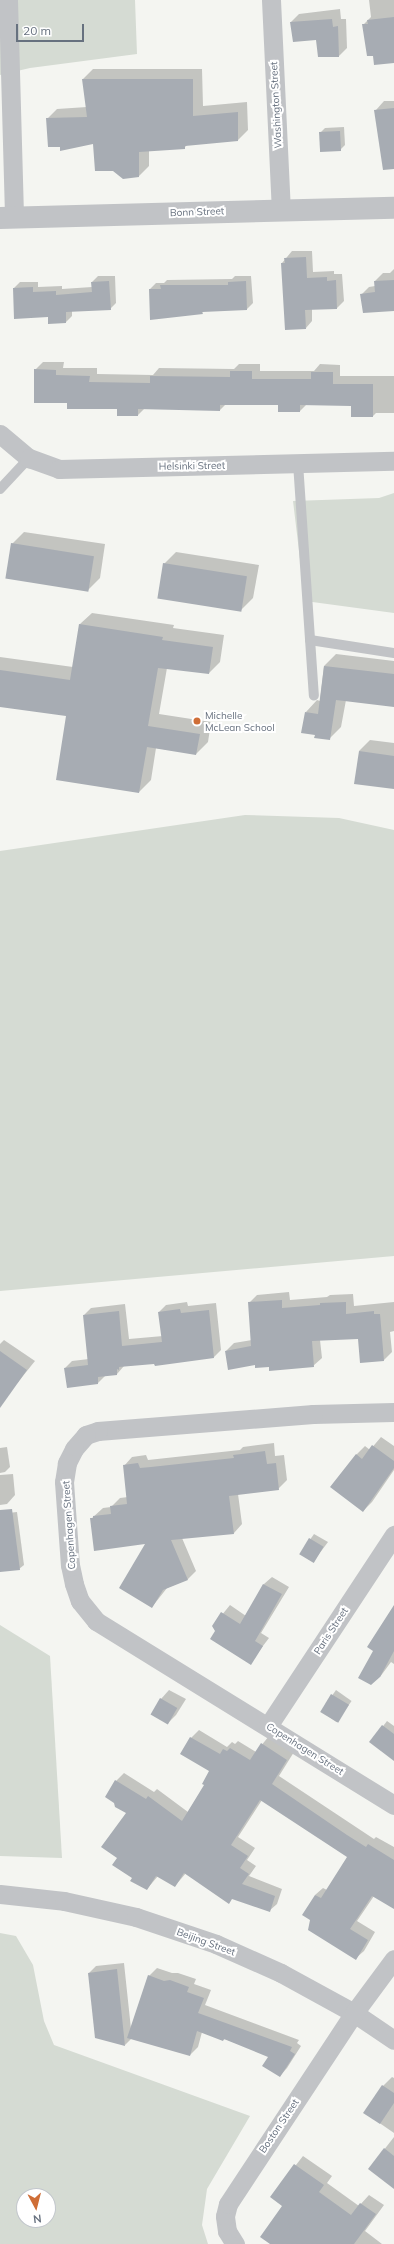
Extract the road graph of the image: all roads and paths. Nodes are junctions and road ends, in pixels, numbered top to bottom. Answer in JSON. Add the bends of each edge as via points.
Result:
{"nodes":[{"id":1,"x":8,"y":0,"type":"edge"},
{"id":2,"x":271,"y":0,"type":"edge"},
{"id":3,"x":394,"y":208,"type":"edge"},
{"id":4,"x":281,"y":209,"type":"junction"},
{"id":5,"x":7,"y":217,"type":"edge"},
{"id":6,"x":0,"y":434,"type":"edge"},
{"id":7,"x":29,"y":458,"type":"junction"},
{"id":8,"x":394,"y":461,"type":"edge"},
{"id":9,"x":298,"y":463,"type":"junction"},
{"id":10,"x":0,"y":489,"type":"edge"},
{"id":11,"x":310,"y":640,"type":"junction"},
{"id":12,"x":394,"y":653,"type":"edge"},
{"id":13,"x":314,"y":696,"type":"dead end"},
{"id":14,"x":394,"y":1412,"type":"edge"},
{"id":15,"x":394,"y":1535,"type":"edge"},
{"id":16,"x":268,"y":1726,"type":"junction"},
{"id":17,"x":394,"y":1805,"type":"edge"},
{"id":18,"x":0,"y":1894,"type":"edge"},
{"id":19,"x":394,"y":1959,"type":"edge"},
{"id":20,"x":354,"y":2014,"type":"junction"},
{"id":21,"x":394,"y":2040,"type":"edge"},
{"id":22,"x":236,"y":2244,"type":"edge"}],
"edges":[{"from":1,"to":5,"type":"street"},
{"from":2,"to":4,"type":"street","name":"Washington Street"},
{"from":3,"to":4,"type":"street","name":"Bonn Street"},
{"from":4,"to":5,"type":"street","name":"Bonn Street"},
{"from":6,"to":7,"type":"street","name":"Helsinki Street"},
{"from":7,"to":9,"type":"street","name":"Helsinki Street","via":[[59,469]]},
{"from":7,"to":10,"type":"lane"},
{"from":8,"to":9,"type":"street","name":"Helsinki Street"},
{"from":9,"to":11,"type":"lane"},
{"from":11,"to":12,"type":"lane"},
{"from":11,"to":13,"type":"lane"},
{"from":14,"to":16,"type":"street","name":"Copenhagen Street","via":[[313,1414],[98,1431],[86,1435],[74,1449],[67,1464],[64,1482],[70,1565],[80,1601],[96,1621]]},
{"from":15,"to":16,"type":"street","name":"Paris Street"},
{"from":16,"to":17,"type":"street","name":"Copenhagen Street"},
{"from":18,"to":20,"type":"street","name":"Beijing Street","via":[[64,1901],[136,1917],[216,1944],[281,1973]]},
{"from":19,"to":20,"type":"street","name":"Boston Street"},
{"from":20,"to":21,"type":"street","name":"Beijing Street"},
{"from":20,"to":22,"type":"street","name":"Boston Street","via":[[228,2204],[227,2231]]}]}
